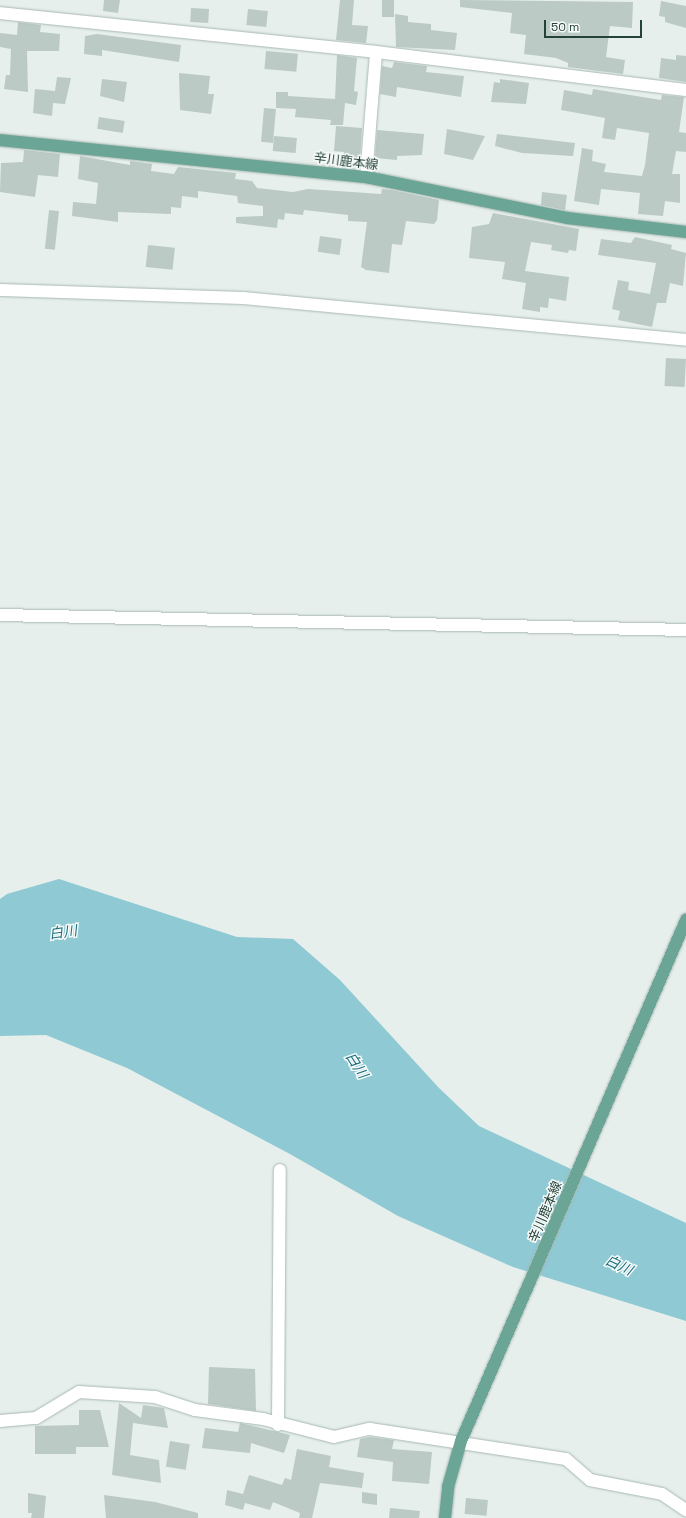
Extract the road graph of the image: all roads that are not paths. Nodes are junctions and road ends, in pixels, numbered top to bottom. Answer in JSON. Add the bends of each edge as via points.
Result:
{"nodes":[{"id":1,"x":0,"y":13,"type":"edge"},
{"id":2,"x":376,"y":52,"type":"junction"},
{"id":3,"x":686,"y":90,"type":"edge"},
{"id":4,"x":0,"y":140,"type":"edge"},
{"id":5,"x":366,"y":177,"type":"junction"},
{"id":6,"x":686,"y":232,"type":"edge"},
{"id":7,"x":0,"y":290,"type":"edge"},
{"id":8,"x":686,"y":340,"type":"edge"},
{"id":9,"x":0,"y":615,"type":"edge"},
{"id":10,"x":686,"y":630,"type":"edge"},
{"id":11,"x":686,"y":920,"type":"edge"},
{"id":12,"x":280,"y":1170,"type":"dead end"},
{"id":13,"x":0,"y":1421,"type":"edge"},
{"id":14,"x":278,"y":1425,"type":"junction"},
{"id":15,"x":461,"y":1441,"type":"junction"},
{"id":16,"x":686,"y":1510,"type":"edge"},
{"id":17,"x":445,"y":1518,"type":"edge"}],
"edges":[{"from":1,"to":2,"type":"street"},
{"from":2,"to":3,"type":"street"},
{"from":2,"to":5,"type":"street"},
{"from":4,"to":5,"type":"main road","name":"辛川鹿本線"},
{"from":5,"to":6,"type":"main road","name":"辛川鹿本線","via":[[567,218]]},
{"from":7,"to":8,"type":"street","via":[[244,298]]},
{"from":9,"to":10,"type":"street"},
{"from":11,"to":15,"type":"main road","name":"辛川鹿本線"},
{"from":12,"to":14,"type":"street"},
{"from":13,"to":14,"type":"street","via":[[36,1418],[79,1392],[156,1398],[195,1410]]},
{"from":14,"to":15,"type":"street","via":[[334,1437],[370,1429]]},
{"from":15,"to":16,"type":"street","via":[[566,1459],[590,1480],[662,1494]]},
{"from":15,"to":17,"type":"main road","name":"辛川鹿本線","via":[[448,1487]]}]}
